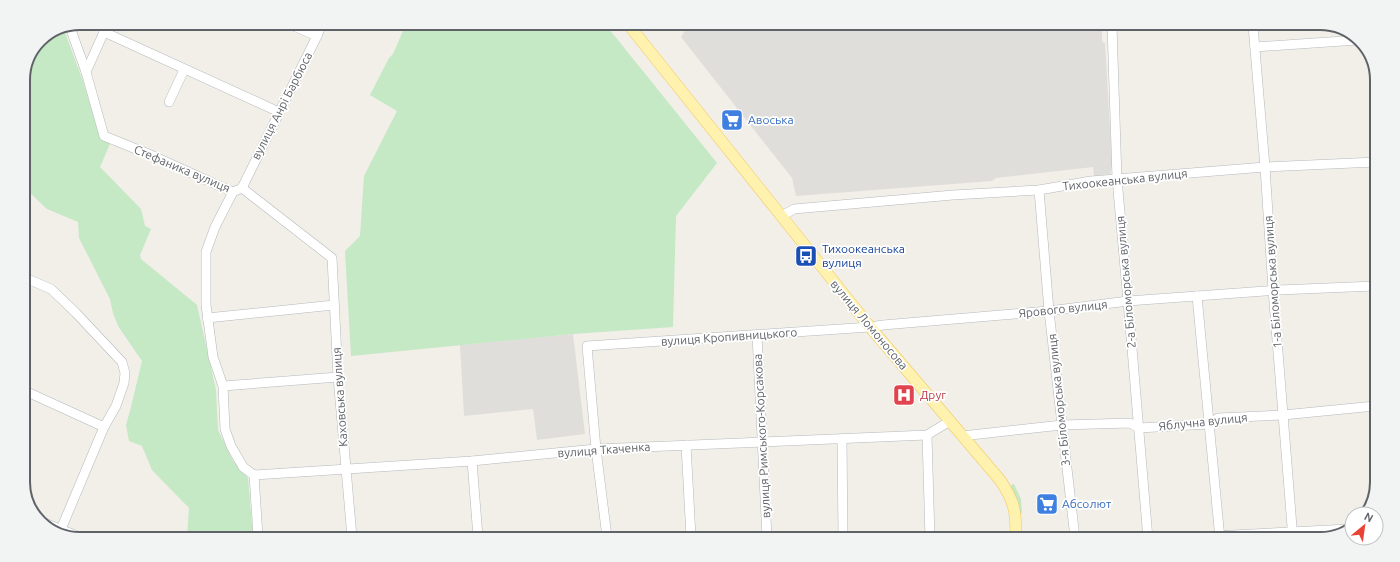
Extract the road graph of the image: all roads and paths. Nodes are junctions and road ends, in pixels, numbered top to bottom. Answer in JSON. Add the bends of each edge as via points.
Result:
{"nodes":[{"id":1,"x":303,"y":30,"type":"edge"},
{"id":2,"x":320,"y":30,"type":"edge"},
{"id":3,"x":633,"y":30,"type":"edge"},
{"id":4,"x":1112,"y":30,"type":"edge"},
{"id":5,"x":1253,"y":30,"type":"edge"},
{"id":6,"x":71,"y":31,"type":"edge"},
{"id":7,"x":104,"y":32,"type":"joint"},
{"id":8,"x":317,"y":36,"type":"junction"},
{"id":9,"x":1351,"y":41,"type":"edge"},
{"id":10,"x":1255,"y":47,"type":"junction"},
{"id":11,"x":184,"y":70,"type":"junction"},
{"id":12,"x":86,"y":72,"type":"junction"},
{"id":13,"x":170,"y":102,"type":"dead end"},
{"id":14,"x":279,"y":112,"type":"junction"},
{"id":15,"x":1370,"y":162,"type":"edge"},
{"id":16,"x":1265,"y":167,"type":"junction"},
{"id":17,"x":1117,"y":179,"type":"junction"},
{"id":18,"x":242,"y":188,"type":"junction"},
{"id":19,"x":1039,"y":190,"type":"junction"},
{"id":20,"x":233,"y":192,"type":"junction"},
{"id":21,"x":782,"y":218,"type":"junction"},
{"id":22,"x":332,"y":258,"type":"joint"},
{"id":23,"x":30,"y":280,"type":"edge"},
{"id":24,"x":1370,"y":286,"type":"edge"},
{"id":25,"x":1273,"y":290,"type":"junction"},
{"id":26,"x":1198,"y":296,"type":"junction"},
{"id":27,"x":1128,"y":301,"type":"junction"},
{"id":28,"x":334,"y":304,"type":"junction"},
{"id":29,"x":1049,"y":311,"type":"junction"},
{"id":30,"x":207,"y":318,"type":"junction"},
{"id":31,"x":870,"y":327,"type":"junction"},
{"id":32,"x":758,"y":335,"type":"junction"},
{"id":33,"x":338,"y":377,"type":"junction"},
{"id":34,"x":223,"y":386,"type":"junction"},
{"id":35,"x":30,"y":393,"type":"edge"},
{"id":36,"x":1370,"y":406,"type":"edge"},
{"id":37,"x":1283,"y":415,"type":"junction"},
{"id":38,"x":950,"y":421,"type":"junction"},
{"id":39,"x":1209,"y":424,"type":"junction"},
{"id":40,"x":1062,"y":425,"type":"junction"},
{"id":41,"x":104,"y":427,"type":"junction"},
{"id":42,"x":1139,"y":428,"type":"junction"},
{"id":43,"x":927,"y":435,"type":"junction"},
{"id":44,"x":962,"y":436,"type":"junction"},
{"id":45,"x":842,"y":439,"type":"junction"},
{"id":46,"x":763,"y":442,"type":"junction"},
{"id":47,"x":686,"y":445,"type":"junction"},
{"id":48,"x":596,"y":449,"type":"junction"},
{"id":49,"x":472,"y":461,"type":"junction"},
{"id":50,"x":345,"y":470,"type":"junction"},
{"id":51,"x":254,"y":475,"type":"junction"},
{"id":52,"x":61,"y":528,"type":"edge"},
{"id":53,"x":258,"y":532,"type":"edge"},
{"id":54,"x":351,"y":532,"type":"edge"},
{"id":55,"x":478,"y":532,"type":"edge"},
{"id":56,"x":606,"y":532,"type":"edge"},
{"id":57,"x":691,"y":532,"type":"edge"},
{"id":58,"x":767,"y":532,"type":"edge"},
{"id":59,"x":843,"y":532,"type":"edge"},
{"id":60,"x":930,"y":532,"type":"edge"},
{"id":61,"x":1016,"y":532,"type":"edge"},
{"id":62,"x":1074,"y":532,"type":"edge"},
{"id":63,"x":1147,"y":532,"type":"edge"},
{"id":64,"x":1220,"y":532,"type":"edge"},
{"id":65,"x":1292,"y":532,"type":"edge"}],
"edges":[{"from":1,"to":8,"type":"street"},
{"from":2,"to":8,"type":"street","name":"вулиця Анрі Барбюса"},
{"from":3,"to":21,"type":"main road","name":"вулиця Ломоносова"},
{"from":4,"to":17,"type":"street","name":"2-а Біломорська вулиця"},
{"from":5,"to":10,"type":"street","name":"1-а Біломорська вулиця"},
{"from":6,"to":12,"type":"street"},
{"from":7,"to":11,"type":"street"},
{"from":7,"to":12,"type":"street"},
{"from":8,"to":14,"type":"street","name":"вулиця Анрі Барбюса"},
{"from":9,"to":10,"type":"street"},
{"from":10,"to":16,"type":"street","name":"1-а Біломорська вулиця"},
{"from":11,"to":13,"type":"street"},
{"from":11,"to":14,"type":"street"},
{"from":12,"to":20,"type":"street","name":"Стефаника вулиця","via":[[104,136]]},
{"from":14,"to":18,"type":"street","name":"вулиця Анрі Барбюса"},
{"from":15,"to":16,"type":"street","name":"Тихоокеанська вулиця"},
{"from":16,"to":17,"type":"street","name":"Тихоокеанська вулиця"},
{"from":16,"to":25,"type":"street","name":"1-а Біломорська вулиця"},
{"from":17,"to":19,"type":"street","name":"Тихоокеанська вулиця"},
{"from":17,"to":27,"type":"street","name":"2-а Біломорська вулиця"},
{"from":18,"to":20,"type":"street","name":"Стефаника вулиця"},
{"from":18,"to":22,"type":"street","name":"Стефаника вулиця"},
{"from":19,"to":21,"type":"street","name":"Тихоокеанська вулиця","via":[[794,209]]},
{"from":19,"to":29,"type":"street","name":"3-я Біломорська вулиця"},
{"from":20,"to":30,"type":"street","via":[[206,252]]},
{"from":21,"to":31,"type":"main road","name":"вулиця Ломоносова"},
{"from":22,"to":28,"type":"street","name":"Каховська вулиця"},
{"from":23,"to":41,"type":"street","via":[[51,290],[122,362],[124,383],[116,406]]},
{"from":24,"to":25,"type":"street","name":"Ярового вулиця"},
{"from":25,"to":26,"type":"street","name":"Ярового вулиця"},
{"from":25,"to":37,"type":"street","name":"1-а Біломорська вулиця"},
{"from":26,"to":27,"type":"street","name":"Ярового вулиця"},
{"from":26,"to":39,"type":"street"},
{"from":27,"to":29,"type":"street","name":"Ярового вулиця"},
{"from":27,"to":42,"type":"street","name":"2-а Біломорська вулиця"},
{"from":28,"to":30,"type":"street"},
{"from":28,"to":33,"type":"street","name":"Каховська вулиця"},
{"from":29,"to":31,"type":"street","name":"Ярового вулиця"},
{"from":29,"to":40,"type":"street","name":"3-я Біломорська вулиця"},
{"from":30,"to":34,"type":"street","via":[[213,357]]},
{"from":31,"to":32,"type":"street","name":"вулиця Кропивницького"},
{"from":31,"to":38,"type":"main road","name":"вулиця Ломоносова"},
{"from":32,"to":46,"type":"street","name":"вулиця Римського-Корсакова"},
{"from":32,"to":48,"type":"street","name":"вулиця Кропивницького","via":[[587,346]]},
{"from":33,"to":34,"type":"street"},
{"from":33,"to":50,"type":"street","name":"Каховська вулиця"},
{"from":34,"to":51,"type":"street","via":[[225,429],[243,467]]},
{"from":35,"to":41,"type":"street"},
{"from":36,"to":37,"type":"street","name":"Яблучна вулиця"},
{"from":37,"to":39,"type":"street","name":"Яблучна вулиця","via":[[1218,418]]},
{"from":37,"to":65,"type":"street","name":"1-а Біломорська вулиця"},
{"from":38,"to":43,"type":"street","name":"вулиця Ткаченка"},
{"from":38,"to":44,"type":"main road","name":"вулиця Ломоносова"},
{"from":39,"to":42,"type":"street","name":"Яблучна вулиця"},
{"from":39,"to":64,"type":"street"},
{"from":40,"to":42,"type":"street","name":"Яблучна вулиця","via":[[1130,423]]},
{"from":40,"to":44,"type":"street","name":"Яблучна вулиця"},
{"from":40,"to":62,"type":"street","name":"3-я Біломорська вулиця"},
{"from":41,"to":52,"type":"street"},
{"from":42,"to":63,"type":"street","name":"2-а Біломорська вулиця"},
{"from":43,"to":45,"type":"street","name":"вулиця Ткаченка"},
{"from":43,"to":60,"type":"street"},
{"from":44,"to":61,"type":"main road","name":"вулиця Ломоносова","via":[[1000,480],[1013,501]]},
{"from":45,"to":46,"type":"street","name":"вулиця Ткаченка"},
{"from":45,"to":59,"type":"street"},
{"from":46,"to":47,"type":"street","name":"вулиця Ткаченка"},
{"from":46,"to":58,"type":"street","name":"вулиця Римського-Корсакова"},
{"from":47,"to":48,"type":"street","name":"вулиця Ткаченка"},
{"from":47,"to":57,"type":"street"},
{"from":48,"to":49,"type":"street","name":"вулиця Ткаченка"},
{"from":48,"to":56,"type":"street"},
{"from":49,"to":50,"type":"street","name":"вулиця Ткаченка"},
{"from":49,"to":55,"type":"street"},
{"from":50,"to":51,"type":"street","name":"вулиця Ткаченка"},
{"from":50,"to":54,"type":"street","name":"Каховська вулиця"},
{"from":51,"to":53,"type":"street"}]}
